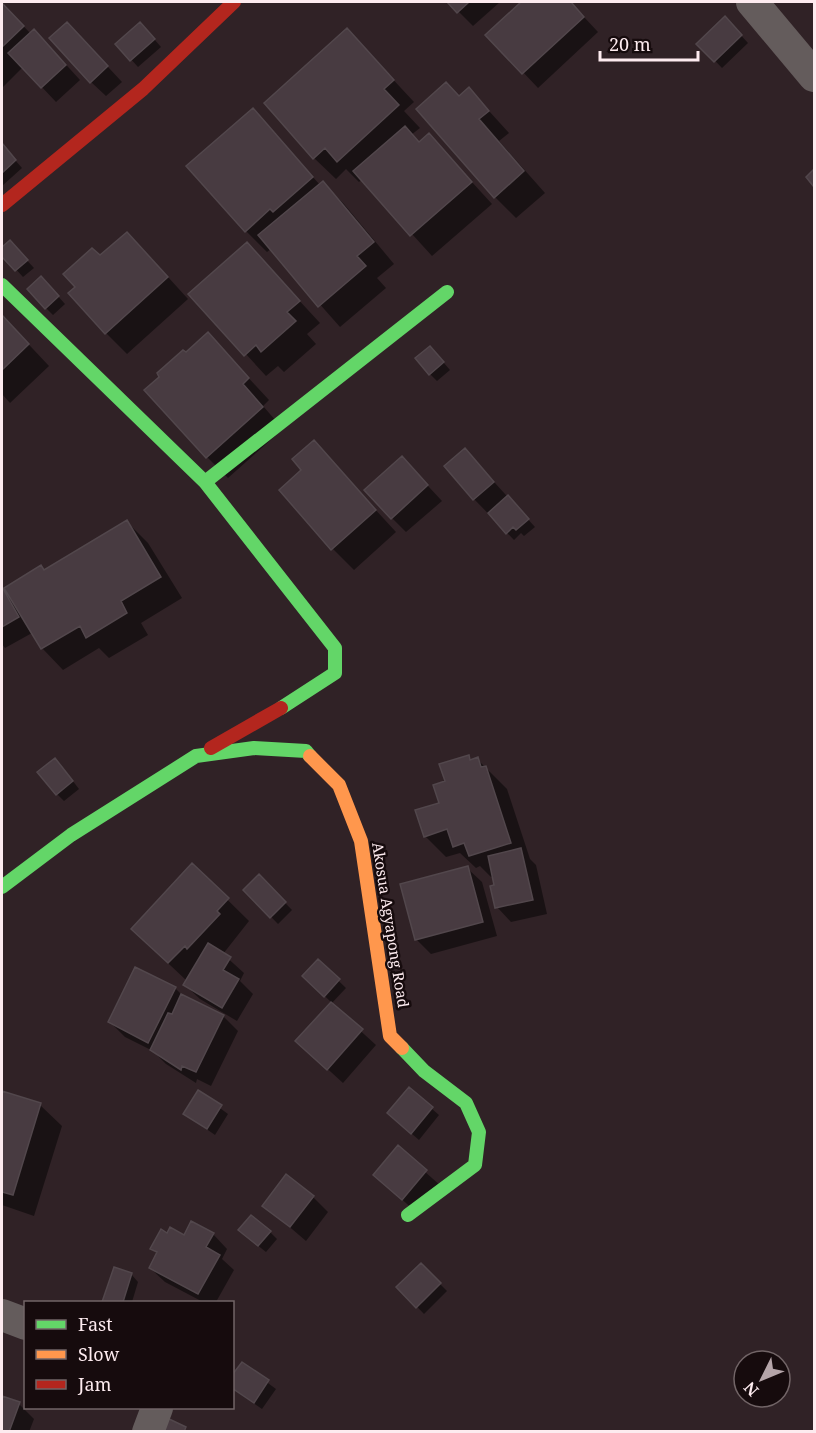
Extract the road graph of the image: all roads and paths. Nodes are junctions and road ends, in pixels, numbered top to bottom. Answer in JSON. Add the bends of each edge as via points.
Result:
{"nodes":[{"id":1,"x":234,"y":2,"type":"edge"},
{"id":2,"x":752,"y":2,"type":"edge"},
{"id":3,"x":814,"y":76,"type":"edge"},
{"id":4,"x":2,"y":206,"type":"edge"},
{"id":5,"x":2,"y":285,"type":"edge"},
{"id":6,"x":447,"y":292,"type":"dead end"},
{"id":7,"x":205,"y":482,"type":"junction"},
{"id":8,"x":196,"y":756,"type":"junction"},
{"id":9,"x":2,"y":887,"type":"edge"},
{"id":10,"x":408,"y":1215,"type":"dead end"},
{"id":11,"x":2,"y":1315,"type":"edge"},
{"id":12,"x":24,"y":1323,"type":"edge"},
{"id":13,"x":156,"y":1409,"type":"edge"},
{"id":14,"x":148,"y":1431,"type":"edge"}],
"edges":[{"from":1,"to":4,"type":"street","via":[[143,89]]},
{"from":2,"to":3,"type":"street"},
{"from":5,"to":7,"type":"street"},
{"from":6,"to":7,"type":"street"},
{"from":7,"to":8,"type":"street","via":[[335,648],[334,672],[312,690]]},
{"from":8,"to":9,"type":"street","name":"Akosua Agyapong Road","via":[[71,835]]},
{"from":8,"to":10,"type":"street","name":"Akosua Agyapong Road","via":[[254,748],[306,751],[339,785],[361,841],[390,1036],[424,1071],[466,1103],[479,1132],[475,1165]]},
{"from":11,"to":12,"type":"street"},
{"from":13,"to":14,"type":"street"}]}
